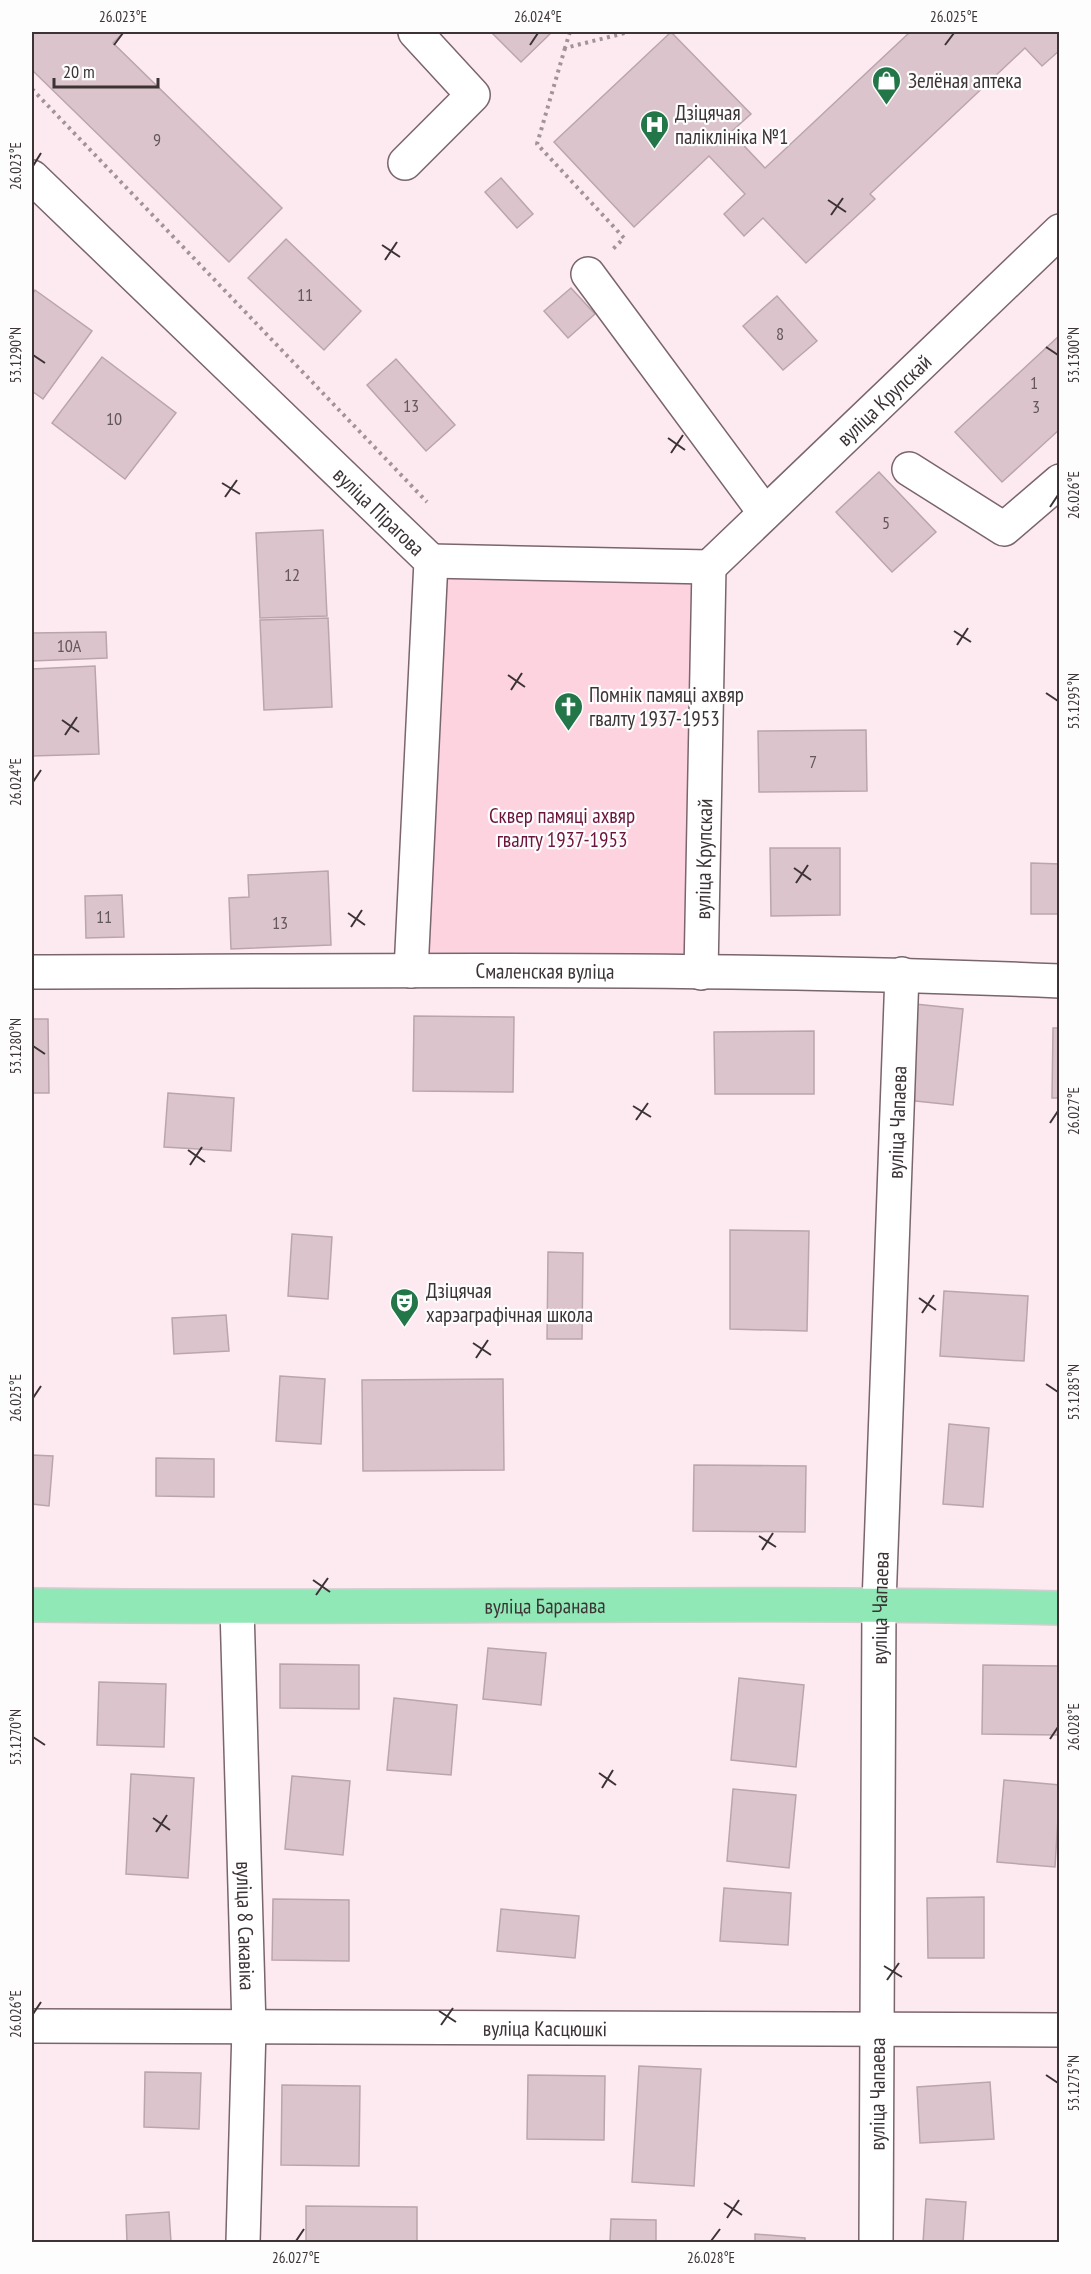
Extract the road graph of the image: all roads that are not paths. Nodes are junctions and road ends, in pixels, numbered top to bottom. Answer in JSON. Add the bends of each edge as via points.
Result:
{"nodes":[{"id":1,"x":415,"y":32,"type":"edge"},
{"id":2,"x":405,"y":163,"type":"dead end"},
{"id":3,"x":32,"y":177,"type":"edge"},
{"id":4,"x":1059,"y":231,"type":"edge"},
{"id":5,"x":588,"y":274,"type":"road end"},
{"id":6,"x":909,"y":469,"type":"dead end"},
{"id":7,"x":1059,"y":481,"type":"edge"},
{"id":8,"x":765,"y":513,"type":"junction"},
{"id":9,"x":431,"y":561,"type":"junction"},
{"id":10,"x":709,"y":567,"type":"junction"},
{"id":11,"x":411,"y":971,"type":"junction"},
{"id":12,"x":32,"y":972,"type":"edge"},
{"id":13,"x":701,"y":973,"type":"junction"},
{"id":14,"x":902,"y":974,"type":"junction"},
{"id":15,"x":1059,"y":981,"type":"edge"},
{"id":16,"x":879,"y":1604,"type":"junction"},
{"id":17,"x":32,"y":1605,"type":"edge"},
{"id":18,"x":237,"y":1608,"type":"junction"},
{"id":19,"x":1059,"y":1608,"type":"edge"},
{"id":20,"x":32,"y":2026,"type":"edge"},
{"id":21,"x":875,"y":2027,"type":"junction"},
{"id":22,"x":249,"y":2028,"type":"junction"},
{"id":23,"x":1059,"y":2030,"type":"edge"},
{"id":24,"x":243,"y":2242,"type":"edge"},
{"id":25,"x":876,"y":2242,"type":"edge"}],
"edges":[{"from":1,"to":2,"type":"street","via":[[473,95]]},
{"from":3,"to":9,"type":"street","name":"вуліца Пірагова"},
{"from":4,"to":8,"type":"street","name":"вуліца Крупскай"},
{"from":5,"to":8,"type":"street"},
{"from":6,"to":7,"type":"street","via":[[1004,529]]},
{"from":8,"to":10,"type":"street","name":"вуліца Крупскай"},
{"from":9,"to":10,"type":"street"},
{"from":9,"to":11,"type":"street","name":"вуліца Пірагова"},
{"from":10,"to":13,"type":"street","name":"вуліца Крупскай"},
{"from":11,"to":12,"type":"street","name":"Смаленская вуліца"},
{"from":11,"to":13,"type":"street","name":"Смаленская вуліца"},
{"from":13,"to":14,"type":"street","name":"Смаленская вуліца"},
{"from":14,"to":15,"type":"street","name":"Смаленская вуліца"},
{"from":14,"to":16,"type":"street","name":"вуліца Чапаева"},
{"from":16,"to":18,"type":"main road","name":"вуліца Баранава"},
{"from":16,"to":19,"type":"main road","name":"вуліца Баранава"},
{"from":16,"to":21,"type":"street","name":"вуліца Чапаева"},
{"from":17,"to":18,"type":"main road","name":"вуліца Баранава"},
{"from":18,"to":22,"type":"street","name":"вуліца 8 Сакавіка"},
{"from":20,"to":22,"type":"street","name":"вуліца Касцюшкі"},
{"from":21,"to":22,"type":"street","name":"вуліца Касцюшкі"},
{"from":21,"to":23,"type":"street","name":"вуліца Касцюшкі"},
{"from":21,"to":25,"type":"street","name":"вуліца Чапаева"},
{"from":22,"to":24,"type":"street","name":"вуліца 8 Сакавіка"}]}
